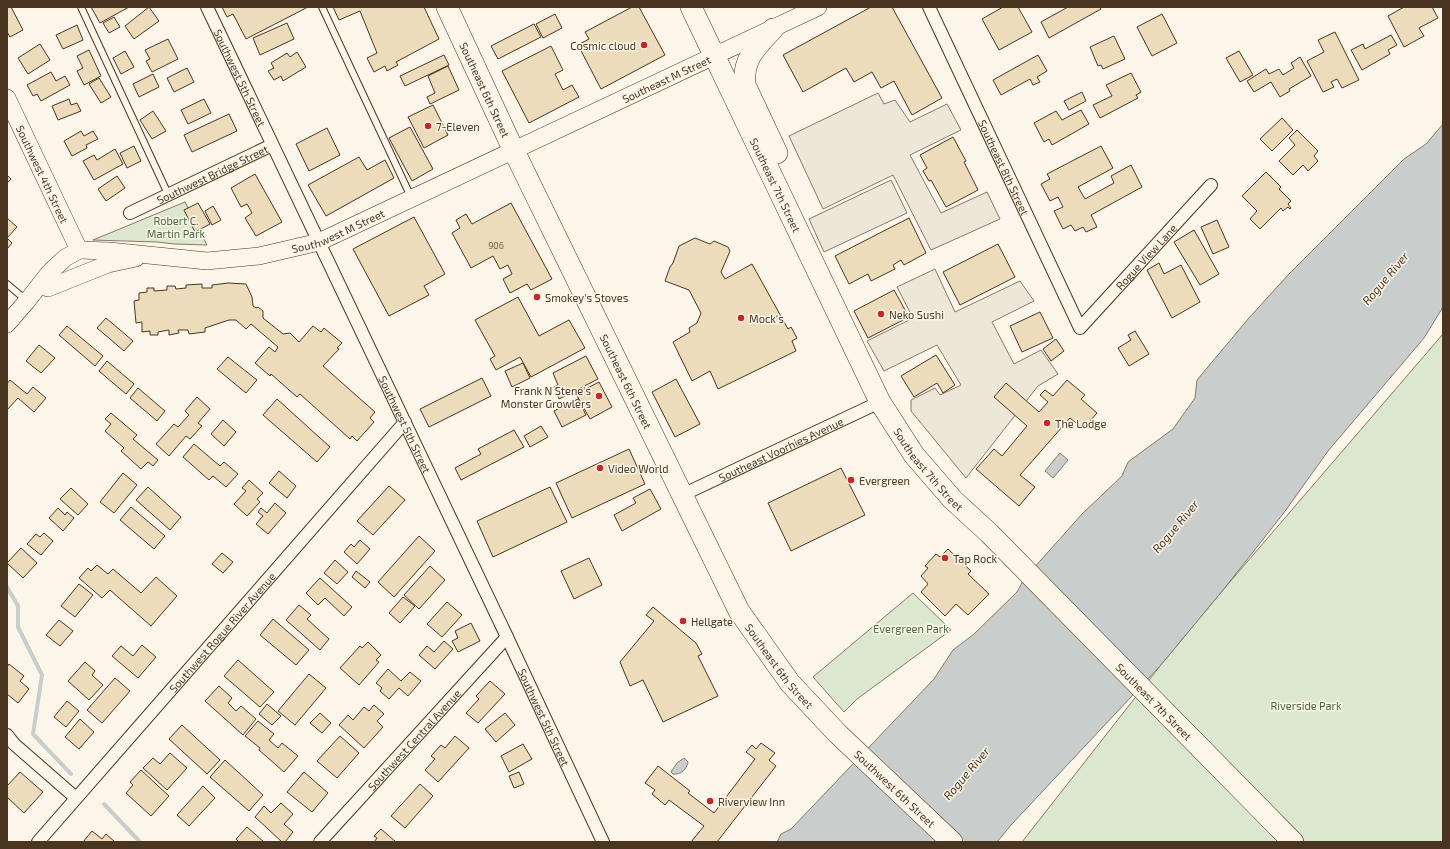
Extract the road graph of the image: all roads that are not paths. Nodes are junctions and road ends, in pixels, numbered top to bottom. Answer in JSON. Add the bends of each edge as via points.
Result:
{"nodes":[{"id":1,"x":81,"y":7,"type":"edge"},
{"id":2,"x":207,"y":7,"type":"edge"},
{"id":3,"x":322,"y":7,"type":"edge"},
{"id":4,"x":447,"y":7,"type":"edge"},
{"id":5,"x":691,"y":7,"type":"edge"},
{"id":6,"x":818,"y":7,"type":"edge"},
{"id":7,"x":929,"y":7,"type":"edge"},
{"id":8,"x":773,"y":29,"type":"junction"},
{"id":9,"x":715,"y":57,"type":"junction"},
{"id":10,"x":7,"y":98,"type":"edge"},
{"id":11,"x":272,"y":144,"type":"junction"},
{"id":12,"x":514,"y":151,"type":"junction"},
{"id":13,"x":1211,"y":185,"type":"dead end"},
{"id":14,"x":168,"y":194,"type":"junction"},
{"id":15,"x":412,"y":198,"type":"junction"},
{"id":16,"x":788,"y":211,"type":"junction"},
{"id":17,"x":130,"y":213,"type":"dead end"},
{"id":18,"x":319,"y":242,"type":"junction"},
{"id":19,"x":79,"y":250,"type":"junction"},
{"id":20,"x":148,"y":255,"type":"junction"},
{"id":21,"x":7,"y":284,"type":"edge"},
{"id":22,"x":48,"y":288,"type":"junction"},
{"id":23,"x":27,"y":301,"type":"junction"},
{"id":24,"x":7,"y":324,"type":"edge"},
{"id":25,"x":1080,"y":328,"type":"joint"},
{"id":26,"x":880,"y":402,"type":"junction"},
{"id":27,"x":405,"y":422,"type":"junction"},
{"id":28,"x":682,"y":495,"type":"junction"},
{"id":29,"x":507,"y":637,"type":"junction"},
{"id":30,"x":838,"y":734,"type":"joint"},
{"id":31,"x":7,"y":735,"type":"edge"},
{"id":32,"x":76,"y":798,"type":"junction"},
{"id":33,"x":38,"y":842,"type":"edge"},
{"id":34,"x":320,"y":842,"type":"edge"},
{"id":35,"x":603,"y":842,"type":"edge"},
{"id":36,"x":952,"y":842,"type":"edge"},
{"id":37,"x":1293,"y":842,"type":"edge"}],
"edges":[{"from":1,"to":14,"type":"lane"},
{"from":2,"to":11,"type":"street","name":"Southwest 5th Street"},
{"from":3,"to":15,"type":"lane"},
{"from":4,"to":12,"type":"highway","name":"Southeast 6th Street"},
{"from":5,"to":9,"type":"highway","name":"Southeast 7th Street"},
{"from":6,"to":8,"type":"street","name":"Southeast M Street"},
{"from":7,"to":25,"type":"street","name":"Southeast 8th Street"},
{"from":8,"to":9,"type":"street","name":"Southeast M Street"},
{"from":8,"to":16,"type":"highway","via":[[752,52],[743,74],[744,85],[791,184]]},
{"from":9,"to":12,"type":"street","name":"Southeast M Street"},
{"from":9,"to":16,"type":"highway","name":"Southeast 7th Street"},
{"from":10,"to":19,"type":"street","name":"Southwest 4th Street"},
{"from":11,"to":14,"type":"street","name":"Southwest Bridge Street"},
{"from":11,"to":18,"type":"street","name":"Southwest 5th Street"},
{"from":12,"to":15,"type":"street","name":"Southwest M Street"},
{"from":12,"to":28,"type":"highway","name":"Southeast 6th Street"},
{"from":13,"to":25,"type":"street","name":"Rogue View Lane"},
{"from":14,"to":17,"type":"street","name":"Southwest Bridge Street"},
{"from":15,"to":18,"type":"street","name":"Southwest M Street"},
{"from":16,"to":26,"type":"highway","name":"Southeast 7th Street"},
{"from":18,"to":20,"type":"street","name":"Southwest M Street","via":[[259,256],[207,261]]},
{"from":18,"to":27,"type":"street","name":"Southwest 5th Street"},
{"from":19,"to":20,"type":"street","name":"Southwest M Street"},
{"from":19,"to":22,"type":"street","via":[[78,262]]},
{"from":19,"to":23,"type":"street","via":[[65,258],[49,273]]},
{"from":20,"to":22,"type":"street","name":"Southwest M Street","via":[[108,264]]},
{"from":21,"to":23,"type":"lane"},
{"from":22,"to":23,"type":"street"},
{"from":23,"to":24,"type":"street"},
{"from":26,"to":28,"type":"street","name":"Southeast Voorhies Avenue"},
{"from":26,"to":37,"type":"highway","name":"Southeast 7th Street","via":[[914,455],[953,500],[989,533]]},
{"from":27,"to":29,"type":"street","name":"Southwest 5th Street"},
{"from":27,"to":32,"type":"street","name":"Southwest Rogue River Avenue"},
{"from":28,"to":30,"type":"highway","name":"Southeast 6th Street","via":[[738,611],[790,683]]},
{"from":29,"to":34,"type":"street","name":"Southwest Central Avenue"},
{"from":29,"to":35,"type":"street","name":"Southwest 5th Street"},
{"from":30,"to":36,"type":"highway","name":"Southwest 6th Street"},
{"from":31,"to":32,"type":"street"},
{"from":32,"to":33,"type":"street","name":"Southwest Rogue River Avenue"}]}
